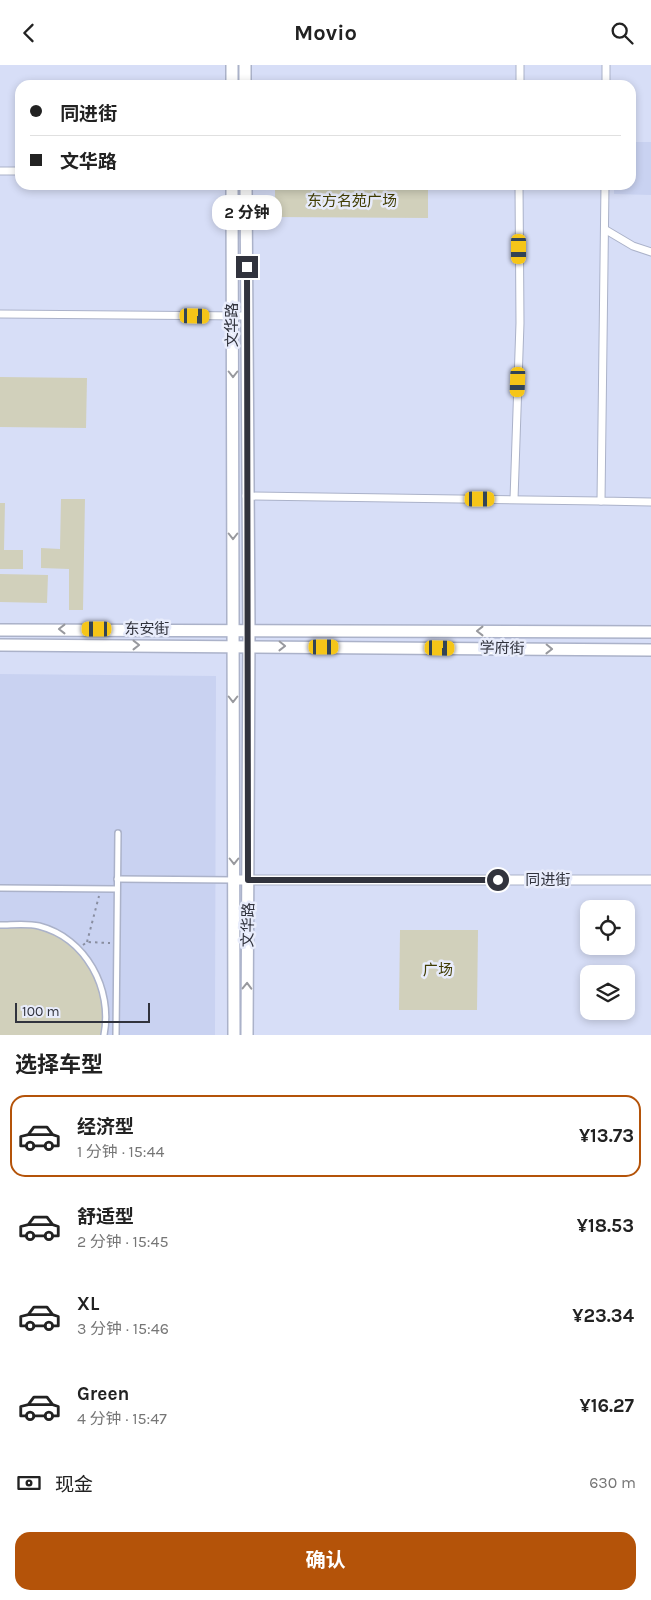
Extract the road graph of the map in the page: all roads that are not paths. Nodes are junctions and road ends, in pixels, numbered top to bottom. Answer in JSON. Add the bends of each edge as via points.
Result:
{"nodes":[{"id":1,"x":232,"y":65,"type":"edge"},
{"id":2,"x":245,"y":65,"type":"edge"},
{"id":3,"x":520,"y":65,"type":"edge"},
{"id":4,"x":606,"y":65,"type":"edge"},
{"id":5,"x":232,"y":80,"type":"edge"},
{"id":6,"x":245,"y":80,"type":"edge"},
{"id":7,"x":520,"y":80,"type":"edge"},
{"id":8,"x":606,"y":80,"type":"edge"},
{"id":9,"x":0,"y":171,"type":"edge"},
{"id":10,"x":15,"y":171,"type":"edge"},
{"id":11,"x":232,"y":190,"type":"edge"},
{"id":12,"x":246,"y":190,"type":"edge"},
{"id":13,"x":519,"y":190,"type":"edge"},
{"id":14,"x":605,"y":190,"type":"edge"},
{"id":15,"x":606,"y":230,"type":"junction"},
{"id":16,"x":651,"y":252,"type":"edge"},
{"id":17,"x":0,"y":314,"type":"edge"},
{"id":18,"x":232,"y":316,"type":"junction"},
{"id":19,"x":247,"y":316,"type":"junction"},
{"id":20,"x":246,"y":496,"type":"junction"},
{"id":21,"x":514,"y":499,"type":"junction"},
{"id":22,"x":600,"y":501,"type":"junction"},
{"id":23,"x":651,"y":502,"type":"edge"},
{"id":24,"x":0,"y":629,"type":"edge"},
{"id":25,"x":234,"y":629,"type":"junction"},
{"id":26,"x":249,"y":630,"type":"junction"},
{"id":27,"x":651,"y":633,"type":"edge"},
{"id":28,"x":0,"y":645,"type":"edge"},
{"id":29,"x":233,"y":646,"type":"junction"},
{"id":30,"x":248,"y":646,"type":"junction"},
{"id":31,"x":651,"y":650,"type":"edge"},
{"id":32,"x":118,"y":833,"type":"dead end"},
{"id":33,"x":117,"y":879,"type":"junction"},
{"id":34,"x":234,"y":880,"type":"junction"},
{"id":35,"x":248,"y":880,"type":"junction"},
{"id":36,"x":651,"y":880,"type":"edge"},
{"id":37,"x":0,"y":888,"type":"edge"},
{"id":38,"x":118,"y":889,"type":"junction"},
{"id":39,"x":0,"y":925,"type":"edge"},
{"id":40,"x":104,"y":1035,"type":"edge"},
{"id":41,"x":116,"y":1035,"type":"edge"},
{"id":42,"x":234,"y":1035,"type":"edge"},
{"id":43,"x":246,"y":1035,"type":"edge"}],
"edges":[{"from":1,"to":5,"type":"main road"},
{"from":2,"to":6,"type":"main road"},
{"from":3,"to":7,"type":"street"},
{"from":4,"to":8,"type":"street"},
{"from":9,"to":10,"type":"street"},
{"from":11,"to":18,"type":"main road","name":"文华路"},
{"from":12,"to":19,"type":"main road","name":"文华路"},
{"from":13,"to":21,"type":"street","via":[[520,323]]},
{"from":14,"to":15,"type":"street"},
{"from":15,"to":16,"type":"street","via":[[632,246]]},
{"from":15,"to":22,"type":"street"},
{"from":17,"to":18,"type":"street"},
{"from":18,"to":19,"type":"street"},
{"from":18,"to":25,"type":"main road","name":"文华路","one_way":true},
{"from":19,"to":20,"type":"main road","name":"文华路"},
{"from":20,"to":21,"type":"street"},
{"from":20,"to":26,"type":"main road","name":"文华路"},
{"from":21,"to":22,"type":"street"},
{"from":22,"to":23,"type":"street"},
{"from":25,"to":24,"type":"main road","name":"东安街","one_way":true},
{"from":25,"to":26,"type":"main road","name":"学府街"},
{"from":25,"to":29,"type":"main road","name":"文华路"},
{"from":27,"to":26,"type":"main road","name":"学府街","one_way":true},
{"from":26,"to":30,"type":"main road","name":"文华路"},
{"from":28,"to":29,"type":"main road","name":"东安街","one_way":true},
{"from":29,"to":30,"type":"main road","name":"学府街"},
{"from":29,"to":34,"type":"main road","name":"文华路","one_way":true},
{"from":30,"to":31,"type":"main road","name":"学府街","one_way":true},
{"from":30,"to":35,"type":"main road","name":"文华路"},
{"from":32,"to":33,"type":"street"},
{"from":33,"to":34,"type":"street"},
{"from":33,"to":38,"type":"street"},
{"from":34,"to":35,"type":"street","name":"同进街"},
{"from":34,"to":42,"type":"main road","name":"文华路"},
{"from":35,"to":36,"type":"street","name":"同进街"},
{"from":43,"to":35,"type":"main road","name":"文华路","one_way":true},
{"from":37,"to":38,"type":"street"},
{"from":38,"to":41,"type":"street"},
{"from":39,"to":40,"type":"street","via":[[37,925],[62,937],[83,955],[102,984],[106,1019]]}]}
